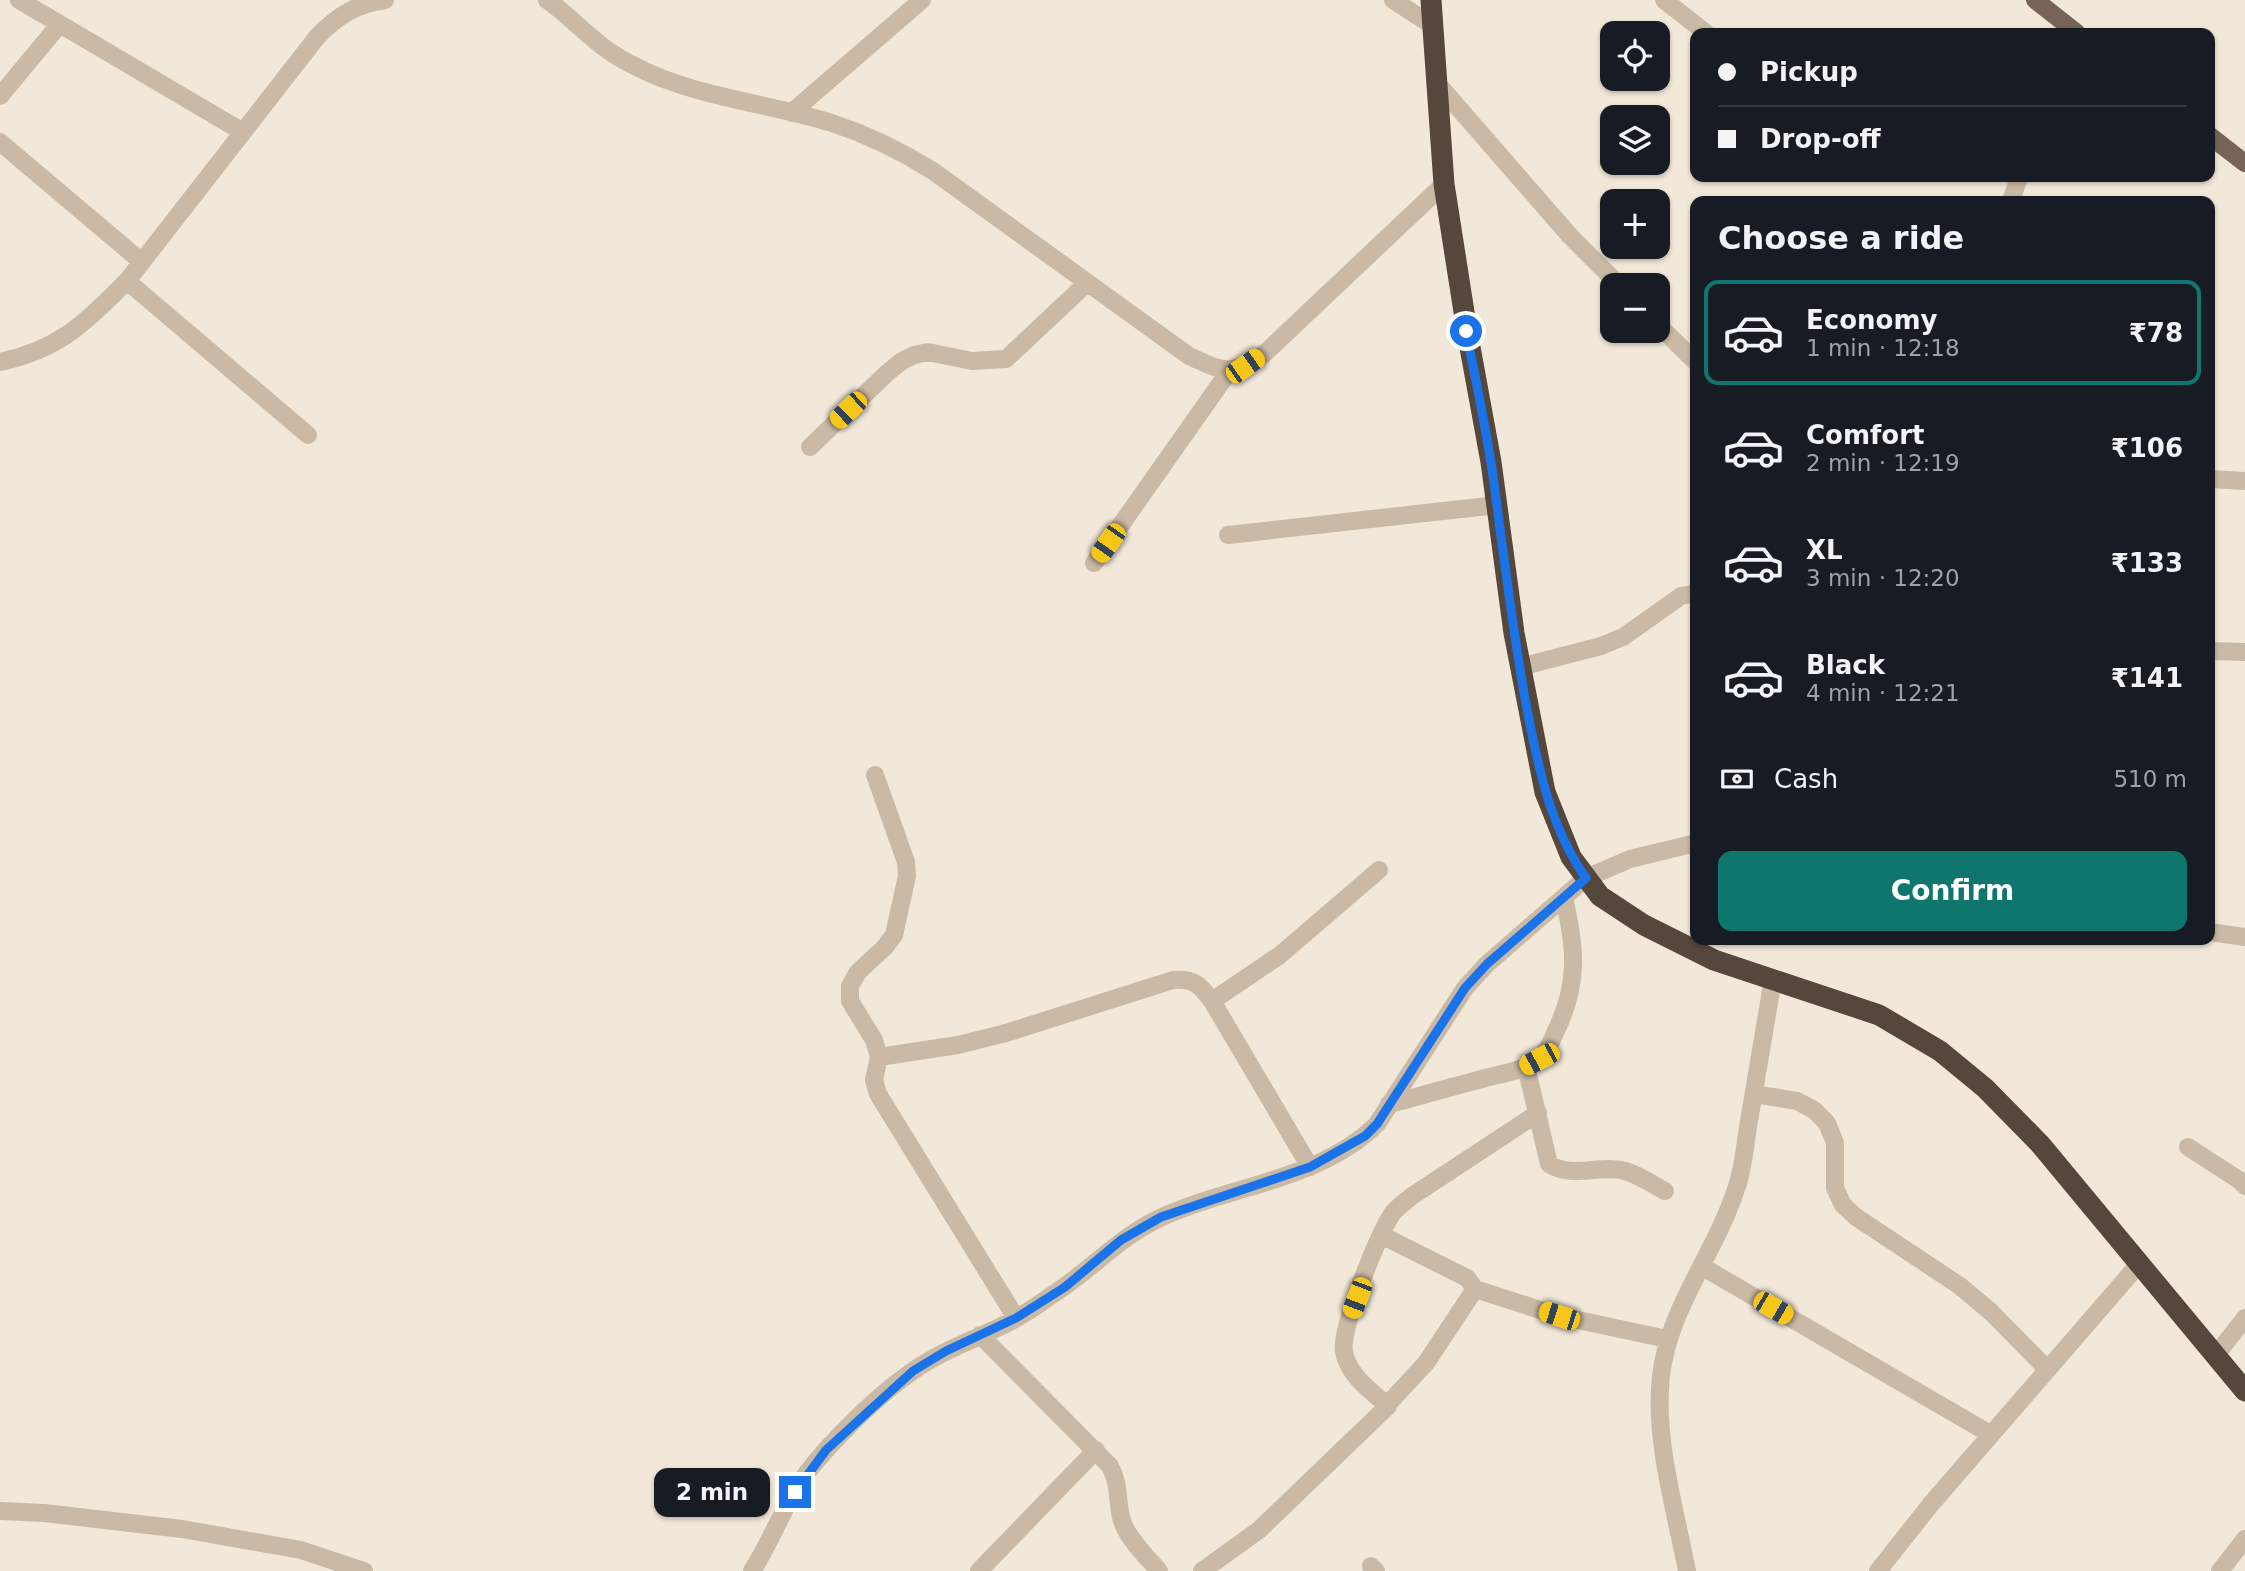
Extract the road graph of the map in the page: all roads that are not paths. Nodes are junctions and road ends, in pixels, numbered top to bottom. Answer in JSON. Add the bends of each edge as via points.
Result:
{"nodes":[{"id":1,"x":19,"y":0,"type":"edge"},
{"id":2,"x":334,"y":0,"type":"edge"},
{"id":3,"x":385,"y":0,"type":"edge"},
{"id":4,"x":547,"y":0,"type":"edge"},
{"id":5,"x":922,"y":0,"type":"edge"},
{"id":6,"x":1393,"y":0,"type":"edge"},
{"id":7,"x":1431,"y":0,"type":"edge"},
{"id":8,"x":1664,"y":0,"type":"edge"},
{"id":9,"x":2035,"y":0,"type":"edge"},
{"id":10,"x":335,"y":19,"type":"junction"},
{"id":11,"x":59,"y":24,"type":"junction"},
{"id":12,"x":1433,"y":26,"type":"junction"},
{"id":13,"x":1700,"y":28,"type":"edge"},
{"id":14,"x":2071,"y":28,"type":"edge"},
{"id":15,"x":1436,"y":82,"type":"junction"},
{"id":16,"x":0,"y":96,"type":"edge"},
{"id":17,"x":791,"y":113,"type":"junction"},
{"id":18,"x":243,"y":132,"type":"junction"},
{"id":19,"x":2215,"y":140,"type":"edge"},
{"id":20,"x":0,"y":142,"type":"edge"},
{"id":21,"x":2245,"y":163,"type":"edge"},
{"id":22,"x":1444,"y":184,"type":"junction"},
{"id":23,"x":142,"y":262,"type":"junction"},
{"id":24,"x":1607,"y":273,"type":"edge"},
{"id":25,"x":127,"y":281,"type":"junction"},
{"id":26,"x":1087,"y":283,"type":"junction"},
{"id":27,"x":1670,"y":337,"type":"edge"},
{"id":28,"x":1690,"y":356,"type":"edge"},
{"id":29,"x":0,"y":362,"type":"edge"},
{"id":30,"x":1230,"y":370,"type":"junction"},
{"id":31,"x":308,"y":435,"type":"dead end"},
{"id":32,"x":810,"y":447,"type":"dead end"},
{"id":33,"x":2215,"y":479,"type":"edge"},
{"id":34,"x":2245,"y":481,"type":"edge"},
{"id":35,"x":1497,"y":505,"type":"junction"},
{"id":36,"x":1228,"y":535,"type":"dead end"},
{"id":37,"x":1094,"y":563,"type":"dead end"},
{"id":38,"x":1690,"y":594,"type":"edge"},
{"id":39,"x":2215,"y":651,"type":"edge"},
{"id":40,"x":2245,"y":652,"type":"edge"},
{"id":41,"x":1520,"y":667,"type":"junction"},
{"id":42,"x":875,"y":775,"type":"dead end"},
{"id":43,"x":1690,"y":844,"type":"edge"},
{"id":44,"x":1379,"y":870,"type":"dead end"},
{"id":45,"x":1586,"y":878,"type":"junction"},
{"id":46,"x":1564,"y":898,"type":"junction"},
{"id":47,"x":2215,"y":933,"type":"edge"},
{"id":48,"x":2245,"y":937,"type":"edge"},
{"id":49,"x":1773,"y":979,"type":"junction"},
{"id":50,"x":1212,"y":1001,"type":"junction"},
{"id":51,"x":879,"y":1057,"type":"junction"},
{"id":52,"x":1526,"y":1066,"type":"junction"},
{"id":53,"x":1754,"y":1094,"type":"junction"},
{"id":54,"x":1389,"y":1104,"type":"junction"},
{"id":55,"x":1538,"y":1113,"type":"junction"},
{"id":56,"x":2188,"y":1147,"type":"dead end"},
{"id":57,"x":1310,"y":1167,"type":"junction"},
{"id":58,"x":2245,"y":1186,"type":"edge"},
{"id":59,"x":1665,"y":1191,"type":"dead end"},
{"id":60,"x":1381,"y":1235,"type":"junction"},
{"id":61,"x":2139,"y":1264,"type":"junction"},
{"id":62,"x":1701,"y":1266,"type":"junction"},
{"id":63,"x":1475,"y":1289,"type":"junction"},
{"id":64,"x":1016,"y":1318,"type":"junction"},
{"id":65,"x":2245,"y":1318,"type":"edge"},
{"id":66,"x":980,"y":1335,"type":"junction"},
{"id":67,"x":1667,"y":1339,"type":"junction"},
{"id":68,"x":2215,"y":1356,"type":"junction"},
{"id":69,"x":2047,"y":1369,"type":"junction"},
{"id":70,"x":2245,"y":1391,"type":"edge"},
{"id":71,"x":1387,"y":1405,"type":"junction"},
{"id":72,"x":1990,"y":1434,"type":"junction"},
{"id":73,"x":1096,"y":1450,"type":"junction"},
{"id":74,"x":0,"y":1511,"type":"edge"},
{"id":75,"x":2245,"y":1539,"type":"edge"},
{"id":76,"x":364,"y":1571,"type":"edge"},
{"id":77,"x":752,"y":1571,"type":"edge"},
{"id":78,"x":979,"y":1571,"type":"edge"},
{"id":79,"x":1159,"y":1571,"type":"edge"},
{"id":80,"x":1202,"y":1571,"type":"edge"},
{"id":81,"x":1687,"y":1571,"type":"edge"},
{"id":82,"x":1878,"y":1571,"type":"edge"},
{"id":83,"x":2220,"y":1571,"type":"edge"}],
"edges":[{"from":1,"to":11,"type":"street"},
{"from":2,"to":10,"type":"street"},
{"from":3,"to":10,"type":"street"},
{"from":4,"to":17,"type":"street","via":[[596,41],[657,76]]},
{"from":5,"to":17,"type":"street"},
{"from":6,"to":12,"type":"street"},
{"from":7,"to":12,"type":"highway"},
{"from":8,"to":13,"type":"street"},
{"from":9,"to":14,"type":"main road"},
{"from":10,"to":18,"type":"street"},
{"from":11,"to":16,"type":"street"},
{"from":11,"to":18,"type":"street"},
{"from":12,"to":15,"type":"highway"},
{"from":15,"to":22,"type":"highway"},
{"from":15,"to":24,"type":"street"},
{"from":17,"to":26,"type":"street","via":[[896,148]]},
{"from":18,"to":23,"type":"street"},
{"from":19,"to":21,"type":"main road"},
{"from":20,"to":23,"type":"street"},
{"from":22,"to":30,"type":"street","via":[[1264,354]]},
{"from":22,"to":35,"type":"highway"},
{"from":23,"to":25,"type":"street"},
{"from":25,"to":29,"type":"street","via":[[51,346]]},
{"from":25,"to":31,"type":"street"},
{"from":26,"to":30,"type":"street","via":[[1189,356]]},
{"from":26,"to":32,"type":"street","via":[[1006,359],[972,361],[928,352],[902,361]]},
{"from":27,"to":28,"type":"street"},
{"from":30,"to":37,"type":"street"},
{"from":33,"to":34,"type":"street"},
{"from":35,"to":36,"type":"street"},
{"from":35,"to":41,"type":"highway"},
{"from":38,"to":41,"type":"street","via":[[1623,637]]},
{"from":39,"to":40,"type":"street"},
{"from":41,"to":45,"type":"highway","via":[[1545,792],[1571,857]]},
{"from":42,"to":51,"type":"street","via":[[907,876],[894,935],[850,986],[850,1001]]},
{"from":43,"to":45,"type":"street","via":[[1630,859]]},
{"from":44,"to":50,"type":"street","via":[[1280,955]]},
{"from":45,"to":46,"type":"street"},
{"from":45,"to":49,"type":"highway","via":[[1600,896],[1644,925],[1714,960]]},
{"from":46,"to":52,"type":"street","via":[[1573,939],[1568,1003],[1549,1046]]},
{"from":46,"to":54,"type":"street","via":[[1465,988]]},
{"from":47,"to":48,"type":"street"},
{"from":49,"to":53,"type":"street"},
{"from":49,"to":61,"type":"highway","via":[[1879,1015],[1940,1051],[1985,1088],[2040,1144]]},
{"from":50,"to":51,"type":"street","via":[[1199,984],[1173,980],[1006,1033]]},
{"from":50,"to":57,"type":"street"},
{"from":51,"to":64,"type":"street","via":[[874,1080],[878,1094]]},
{"from":52,"to":54,"type":"street"},
{"from":52,"to":55,"type":"street"},
{"from":53,"to":62,"type":"street","via":[[1737,1188]]},
{"from":53,"to":69,"type":"street","via":[[1797,1101],[1814,1110],[1827,1123],[1835,1143],[1836,1188],[1843,1205],[1960,1286]]},
{"from":54,"to":57,"type":"street","via":[[1365,1136]]},
{"from":55,"to":59,"type":"street","via":[[1546,1156],[1557,1169],[1623,1170]]},
{"from":55,"to":60,"type":"street","via":[[1412,1196],[1394,1212]]},
{"from":56,"to":58,"type":"street"},
{"from":57,"to":64,"type":"street","via":[[1161,1217],[1121,1240],[1065,1287]]},
{"from":60,"to":63,"type":"street","via":[[1467,1278]]},
{"from":60,"to":71,"type":"street","via":[[1349,1319],[1344,1352],[1350,1367]]},
{"from":61,"to":68,"type":"highway"},
{"from":61,"to":69,"type":"street"},
{"from":62,"to":67,"type":"street"},
{"from":62,"to":72,"type":"street"},
{"from":63,"to":67,"type":"street","via":[[1559,1316]]},
{"from":63,"to":71,"type":"street","via":[[1426,1363]]},
{"from":64,"to":66,"type":"street"},
{"from":65,"to":68,"type":"street"},
{"from":66,"to":73,"type":"street"},
{"from":66,"to":77,"type":"street","via":[[913,1371],[826,1450],[785,1507]]},
{"from":67,"to":81,"type":"street","via":[[1660,1415]]},
{"from":68,"to":70,"type":"highway"},
{"from":69,"to":72,"type":"street"},
{"from":71,"to":80,"type":"street","via":[[1259,1530]]},
{"from":72,"to":82,"type":"street"},
{"from":73,"to":78,"type":"street"},
{"from":73,"to":79,"type":"street","via":[[1117,1478],[1123,1524]]},
{"from":74,"to":76,"type":"street","via":[[182,1529],[301,1550]]},
{"from":75,"to":83,"type":"street"}]}
